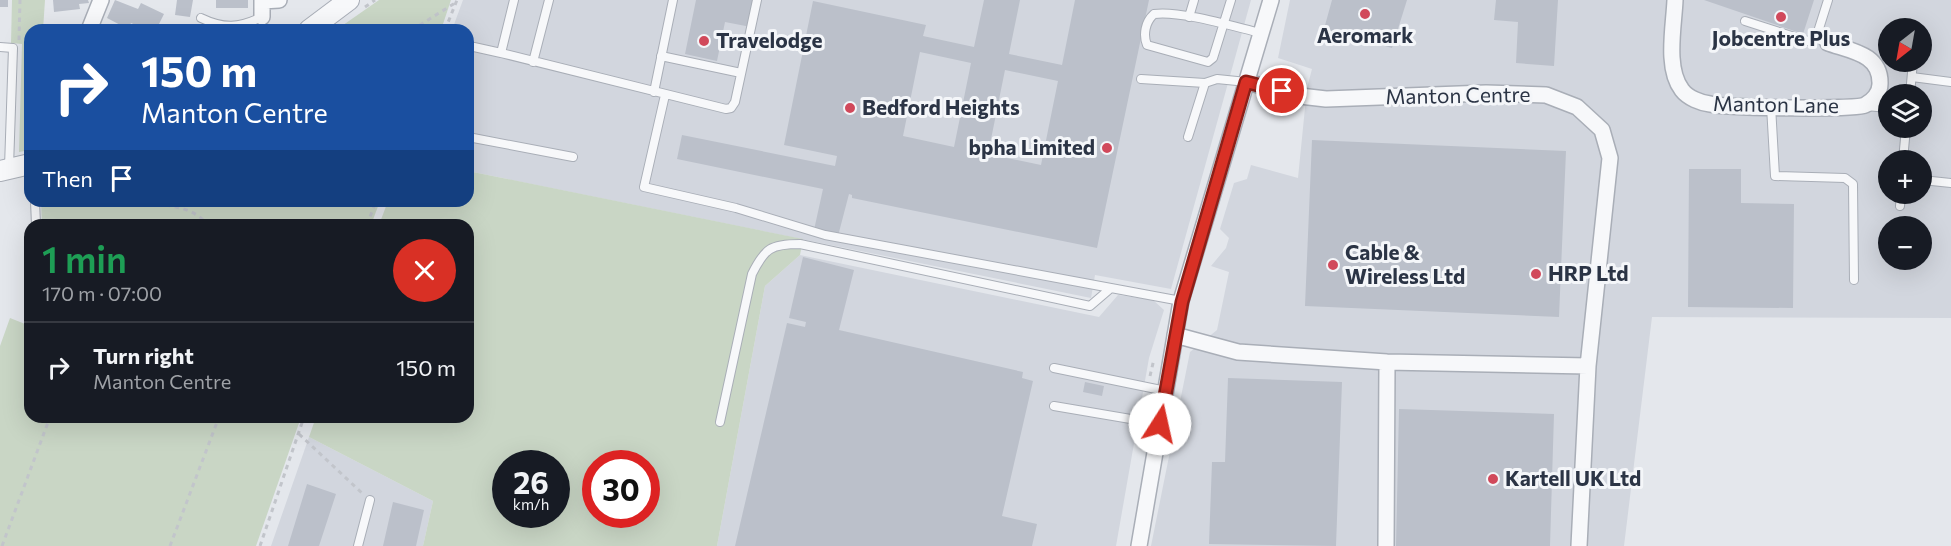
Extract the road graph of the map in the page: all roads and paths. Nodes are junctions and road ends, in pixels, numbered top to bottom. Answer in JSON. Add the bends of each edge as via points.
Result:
{"nodes":[{"id":1,"x":101,"y":0,"type":"edge"},
{"id":2,"x":279,"y":0,"type":"edge"},
{"id":3,"x":349,"y":0,"type":"edge"},
{"id":4,"x":514,"y":0,"type":"edge"},
{"id":5,"x":549,"y":0,"type":"edge"},
{"id":6,"x":673,"y":0,"type":"edge"},
{"id":7,"x":757,"y":0,"type":"edge"},
{"id":8,"x":1194,"y":0,"type":"edge"},
{"id":9,"x":1231,"y":0,"type":"edge"},
{"id":10,"x":1271,"y":0,"type":"edge"},
{"id":11,"x":1675,"y":0,"type":"edge"},
{"id":12,"x":1828,"y":0,"type":"edge"},
{"id":13,"x":456,"y":2,"type":"edge"},
{"id":14,"x":262,"y":6,"type":"edge"},
{"id":15,"x":1189,"y":17,"type":"junction"},
{"id":16,"x":201,"y":18,"type":"dead end"},
{"id":17,"x":1745,"y":21,"type":"dead end"},
{"id":18,"x":91,"y":24,"type":"edge"},
{"id":19,"x":214,"y":24,"type":"edge"},
{"id":20,"x":246,"y":24,"type":"edge"},
{"id":21,"x":317,"y":24,"type":"edge"},
{"id":22,"x":421,"y":24,"type":"edge"},
{"id":23,"x":447,"y":24,"type":"edge"},
{"id":24,"x":1225,"y":25,"type":"junction"},
{"id":25,"x":1261,"y":33,"type":"junction"},
{"id":26,"x":1822,"y":41,"type":"junction"},
{"id":27,"x":0,"y":47,"type":"edge"},
{"id":28,"x":474,"y":47,"type":"edge"},
{"id":29,"x":501,"y":53,"type":"junction"},
{"id":30,"x":662,"y":56,"type":"junction"},
{"id":31,"x":533,"y":62,"type":"junction"},
{"id":32,"x":1912,"y":72,"type":"edge"},
{"id":33,"x":741,"y":73,"type":"junction"},
{"id":34,"x":1912,"y":77,"type":"junction"},
{"id":35,"x":1141,"y":79,"type":"dead end"},
{"id":36,"x":1246,"y":82,"type":"junction"},
{"id":37,"x":1951,"y":82,"type":"edge"},
{"id":38,"x":1205,"y":83,"type":"junction"},
{"id":39,"x":1911,"y":84,"type":"edge"},
{"id":40,"x":654,"y":92,"type":"junction"},
{"id":41,"x":665,"y":95,"type":"junction"},
{"id":42,"x":1772,"y":106,"type":"junction"},
{"id":43,"x":1863,"y":106,"type":"junction"},
{"id":44,"x":1878,"y":107,"type":"edge"},
{"id":45,"x":1188,"y":137,"type":"dead end"},
{"id":46,"x":474,"y":138,"type":"edge"},
{"id":47,"x":573,"y":157,"type":"dead end"},
{"id":48,"x":24,"y":165,"type":"edge"},
{"id":49,"x":4,"y":170,"type":"edge"},
{"id":50,"x":1932,"y":181,"type":"edge"},
{"id":51,"x":1951,"y":183,"type":"edge"},
{"id":52,"x":175,"y":207,"type":"edge"},
{"id":53,"x":203,"y":219,"type":"edge"},
{"id":54,"x":1854,"y":280,"type":"dead end"},
{"id":55,"x":1111,"y":288,"type":"junction"},
{"id":56,"x":1182,"y":302,"type":"junction"},
{"id":57,"x":1175,"y":335,"type":"junction"},
{"id":58,"x":1387,"y":362,"type":"junction"},
{"id":59,"x":1588,"y":366,"type":"junction"},
{"id":60,"x":1054,"y":368,"type":"dead end"},
{"id":61,"x":1166,"y":391,"type":"junction"},
{"id":62,"x":1054,"y":406,"type":"dead end"},
{"id":63,"x":720,"y":422,"type":"dead end"},
{"id":64,"x":48,"y":423,"type":"edge"},
{"id":65,"x":217,"y":423,"type":"edge"},
{"id":66,"x":303,"y":423,"type":"edge"},
{"id":67,"x":1160,"y":424,"type":"junction"},
{"id":68,"x":299,"y":434,"type":"junction"},
{"id":69,"x":370,"y":500,"type":"joint"},
{"id":70,"x":2,"y":546,"type":"edge"},
{"id":71,"x":170,"y":546,"type":"edge"},
{"id":72,"x":260,"y":546,"type":"edge"},
{"id":73,"x":357,"y":546,"type":"edge"},
{"id":74,"x":1139,"y":546,"type":"edge"},
{"id":75,"x":1386,"y":546,"type":"edge"},
{"id":76,"x":1579,"y":546,"type":"edge"}],
"edges":[{"from":1,"to":18,"type":"street"},
{"from":2,"to":14,"type":"street"},
{"from":3,"to":21,"type":"street"},
{"from":4,"to":29,"type":"lane"},
{"from":5,"to":31,"type":"lane"},
{"from":6,"to":30,"type":"lane"},
{"from":7,"to":33,"type":"lane"},
{"from":8,"to":15,"type":"lane"},
{"from":9,"to":24,"type":"lane"},
{"from":10,"to":25,"type":"street"},
{"from":11,"to":42,"type":"street","name":"Manton Lane","via":[[1673,56],[1682,91],[1698,102],[1713,105]]},
{"from":12,"to":26,"type":"lane"},
{"from":13,"to":22,"type":"path"},
{"from":13,"to":23,"type":"path"},
{"from":14,"to":20,"type":"lane"},
{"from":15,"to":24,"type":"lane"},
{"from":15,"to":24,"type":"lane","via":[[1154,14],[1144,37],[1146,45],[1208,62]]},
{"from":16,"to":19,"type":"lane"},
{"from":17,"to":26,"type":"lane","via":[[1807,41]]},
{"from":24,"to":25,"type":"lane"},
{"from":25,"to":36,"type":"street"},
{"from":26,"to":43,"type":"street","name":"Manton Lane","via":[[1869,57],[1880,71],[1875,97]]},
{"from":27,"to":49,"type":"lane","via":[[13,48]]},
{"from":28,"to":29,"type":"lane"},
{"from":29,"to":31,"type":"lane"},
{"from":30,"to":33,"type":"lane"},
{"from":30,"to":40,"type":"lane"},
{"from":31,"to":40,"type":"lane"},
{"from":32,"to":34,"type":"lane"},
{"from":33,"to":41,"type":"lane","via":[[731,108]]},
{"from":34,"to":37,"type":"lane"},
{"from":34,"to":39,"type":"lane"},
{"from":35,"to":38,"type":"lane"},
{"from":36,"to":38,"type":"lane","via":[[1217,79]]},
{"from":36,"to":56,"type":"street"},
{"from":36,"to":59,"type":"street","name":"Manton Centre","via":[[1326,99],[1486,93],[1546,95],[1576,107],[1602,130],[1610,158]]},
{"from":38,"to":45,"type":"lane"},
{"from":40,"to":41,"type":"lane"},
{"from":41,"to":55,"type":"lane","via":[[644,187],[736,208],[834,237]]},
{"from":42,"to":43,"type":"street","name":"Manton Lane"},
{"from":42,"to":54,"type":"lane","via":[[1775,176],[1845,178],[1853,184]]},
{"from":43,"to":44,"type":"lane"},
{"from":46,"to":47,"type":"lane"},
{"from":48,"to":49,"type":"street"},
{"from":50,"to":51,"type":"lane"},
{"from":52,"to":53,"type":"path"},
{"from":55,"to":56,"type":"lane"},
{"from":55,"to":63,"type":"lane","via":[[1090,306],[800,244],[778,244],[762,254],[752,274]]},
{"from":56,"to":57,"type":"street"},
{"from":57,"to":58,"type":"street","via":[[1238,352]]},
{"from":57,"to":61,"type":"street"},
{"from":58,"to":59,"type":"street"},
{"from":58,"to":75,"type":"street"},
{"from":59,"to":76,"type":"street","name":"Manton Centre"},
{"from":60,"to":61,"type":"lane"},
{"from":61,"to":67,"type":"street"},
{"from":62,"to":67,"type":"lane"},
{"from":64,"to":70,"type":"path"},
{"from":65,"to":71,"type":"path"},
{"from":66,"to":68,"type":"path"},
{"from":67,"to":74,"type":"street"},
{"from":68,"to":69,"type":"path"},
{"from":68,"to":72,"type":"path"},
{"from":69,"to":73,"type":"lane"}]}
